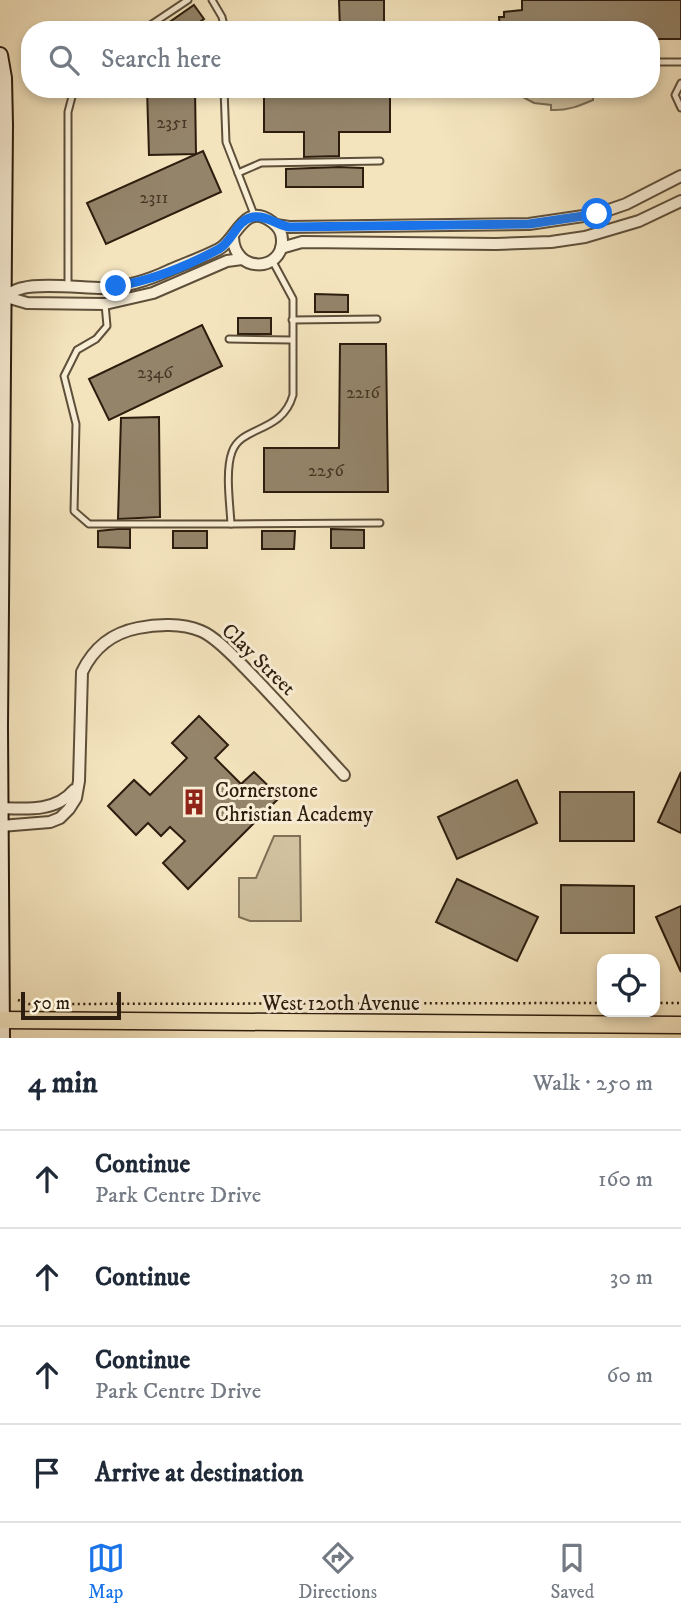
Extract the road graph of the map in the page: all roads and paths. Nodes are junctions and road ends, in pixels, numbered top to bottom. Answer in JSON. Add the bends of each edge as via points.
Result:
{"nodes":[{"id":1,"x":188,"y":0,"type":"edge"},
{"id":2,"x":212,"y":0,"type":"edge"},
{"id":3,"x":156,"y":21,"type":"edge"},
{"id":4,"x":223,"y":21,"type":"edge"},
{"id":5,"x":0,"y":55,"type":"edge"},
{"id":6,"x":660,"y":62,"type":"edge"},
{"id":7,"x":681,"y":62,"type":"edge"},
{"id":8,"x":681,"y":83,"type":"edge"},
{"id":9,"x":72,"y":98,"type":"edge"},
{"id":10,"x":224,"y":98,"type":"edge"},
{"id":11,"x":681,"y":108,"type":"edge"},
{"id":12,"x":380,"y":161,"type":"dead end"},
{"id":13,"x":238,"y":173,"type":"junction"},
{"id":14,"x":681,"y":176,"type":"edge"},
{"id":15,"x":681,"y":201,"type":"edge"},
{"id":16,"x":255,"y":216,"type":"junction"},
{"id":17,"x":276,"y":225,"type":"junction"},
{"id":18,"x":233,"y":237,"type":"junction"},
{"id":19,"x":281,"y":248,"type":"junction"},
{"id":20,"x":242,"y":259,"type":"junction"},
{"id":21,"x":272,"y":260,"type":"junction"},
{"id":22,"x":68,"y":287,"type":"junction"},
{"id":23,"x":2,"y":296,"type":"edge"},
{"id":24,"x":105,"y":304,"type":"junction"},
{"id":25,"x":377,"y":319,"type":"dead end"},
{"id":26,"x":292,"y":320,"type":"junction"},
{"id":27,"x":229,"y":339,"type":"dead end"},
{"id":28,"x":292,"y":340,"type":"junction"},
{"id":29,"x":380,"y":523,"type":"dead end"},
{"id":30,"x":231,"y":524,"type":"junction"},
{"id":31,"x":0,"y":727,"type":"edge"},
{"id":32,"x":0,"y":742,"type":"edge"},
{"id":33,"x":344,"y":775,"type":"dead end"},
{"id":34,"x":79,"y":781,"type":"junction"},
{"id":35,"x":1,"y":808,"type":"edge"},
{"id":36,"x":1,"y":827,"type":"edge"},
{"id":37,"x":18,"y":1000,"type":"dead end"},
{"id":38,"x":597,"y":1003,"type":"edge"},
{"id":39,"x":660,"y":1003,"type":"edge"},
{"id":40,"x":681,"y":1003,"type":"edge"},
{"id":41,"x":1,"y":1020,"type":"edge"},
{"id":42,"x":681,"y":1026,"type":"edge"},
{"id":43,"x":2,"y":1038,"type":"edge"}],
"edges":[{"from":1,"to":3,"type":"lane"},
{"from":2,"to":4,"type":"lane"},
{"from":5,"to":23,"type":"street","via":[[5,125]]},
{"from":6,"to":7,"type":"lane"},
{"from":8,"to":11,"type":"lane","via":[[676,95]]},
{"from":9,"to":22,"type":"lane"},
{"from":10,"to":13,"type":"lane","via":[[226,142]]},
{"from":12,"to":13,"type":"lane","via":[[261,163]]},
{"from":13,"to":16,"type":"lane"},
{"from":14,"to":17,"type":"street","via":[[597,214],[529,224]]},
{"from":15,"to":19,"type":"street","via":[[639,221],[551,242],[302,242]]},
{"from":16,"to":17,"type":"street"},
{"from":16,"to":18,"type":"street","via":[[241,223]]},
{"from":17,"to":19,"type":"street"},
{"from":18,"to":20,"type":"street"},
{"from":18,"to":22,"type":"street","via":[[220,248],[155,277],[106,288]]},
{"from":19,"to":21,"type":"street"},
{"from":20,"to":21,"type":"street","via":[[256,265]]},
{"from":20,"to":24,"type":"street","via":[[153,293]]},
{"from":21,"to":26,"type":"lane","via":[[293,299]]},
{"from":22,"to":23,"type":"street","via":[[25,287]]},
{"from":23,"to":24,"type":"street","via":[[27,303]]},
{"from":23,"to":31,"type":"street"},
{"from":24,"to":30,"type":"lane","via":[[107,326],[78,350],[64,376],[76,424],[74,511],[89,524]]},
{"from":25,"to":26,"type":"lane"},
{"from":26,"to":28,"type":"lane"},
{"from":27,"to":28,"type":"lane"},
{"from":28,"to":30,"type":"lane","via":[[290,408],[240,440],[232,451]]},
{"from":29,"to":30,"type":"lane"},
{"from":31,"to":32,"type":"street"},
{"from":32,"to":35,"type":"street"},
{"from":33,"to":34,"type":"street","name":"Clay Street","via":[[232,655],[202,631],[151,625],[133,628],[102,644],[82,672]]},
{"from":34,"to":35,"type":"street","via":[[59,803],[33,809]]},
{"from":34,"to":36,"type":"street","name":"Clay Street","via":[[76,798],[60,818]]},
{"from":35,"to":36,"type":"street"},
{"from":36,"to":41,"type":"street"},
{"from":37,"to":38,"type":"path","via":[[29,1004]]},
{"from":39,"to":40,"type":"path"},
{"from":41,"to":42,"type":"main road","name":"West 120th Avenue"},
{"from":41,"to":43,"type":"street"}]}
